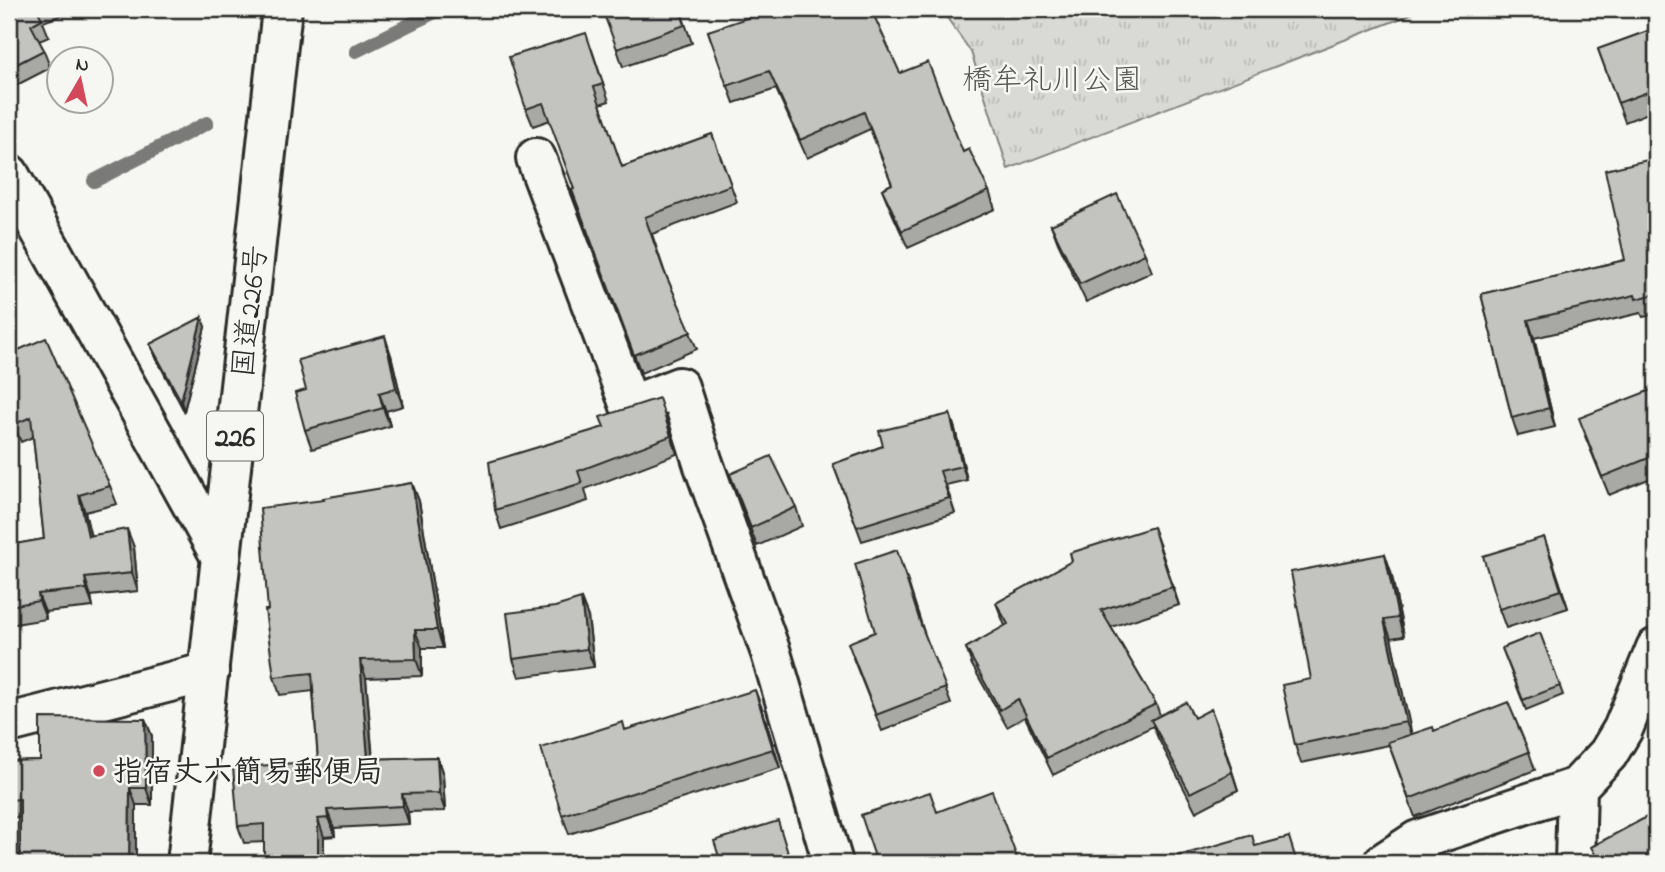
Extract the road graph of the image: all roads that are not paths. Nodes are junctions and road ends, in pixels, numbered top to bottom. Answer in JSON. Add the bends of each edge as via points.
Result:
{"nodes":[{"id":1,"x":282,"y":9,"type":"edge"},
{"id":2,"x":536,"y":158,"type":"dead end"},
{"id":3,"x":13,"y":189,"type":"edge"},
{"id":4,"x":221,"y":557,"type":"junction"},
{"id":5,"x":1656,"y":648,"type":"edge"},
{"id":6,"x":209,"y":673,"type":"junction"},
{"id":7,"x":9,"y":723,"type":"edge"},
{"id":8,"x":1577,"y":787,"type":"junction"},
{"id":9,"x":187,"y":863,"type":"edge"},
{"id":10,"x":833,"y":863,"type":"edge"},
{"id":11,"x":1383,"y":863,"type":"edge"},
{"id":12,"x":1575,"y":863,"type":"edge"}],
"edges":[{"from":1,"to":4,"type":"main road","name":"国道226号","number":"226"},
{"from":2,"to":10,"type":"main road","via":[[631,406],[679,387],[771,653]]},
{"from":3,"to":4,"type":"main road"},
{"from":4,"to":6,"type":"main road","name":"国道226号","number":"226"},
{"from":5,"to":8,"type":"main road","via":[[1623,729],[1608,754]]},
{"from":6,"to":7,"type":"main road"},
{"from":6,"to":9,"type":"main road","name":"国道226号","number":"226"},
{"from":8,"to":11,"type":"main road","via":[[1418,840]]},
{"from":8,"to":12,"type":"main road"}]}
